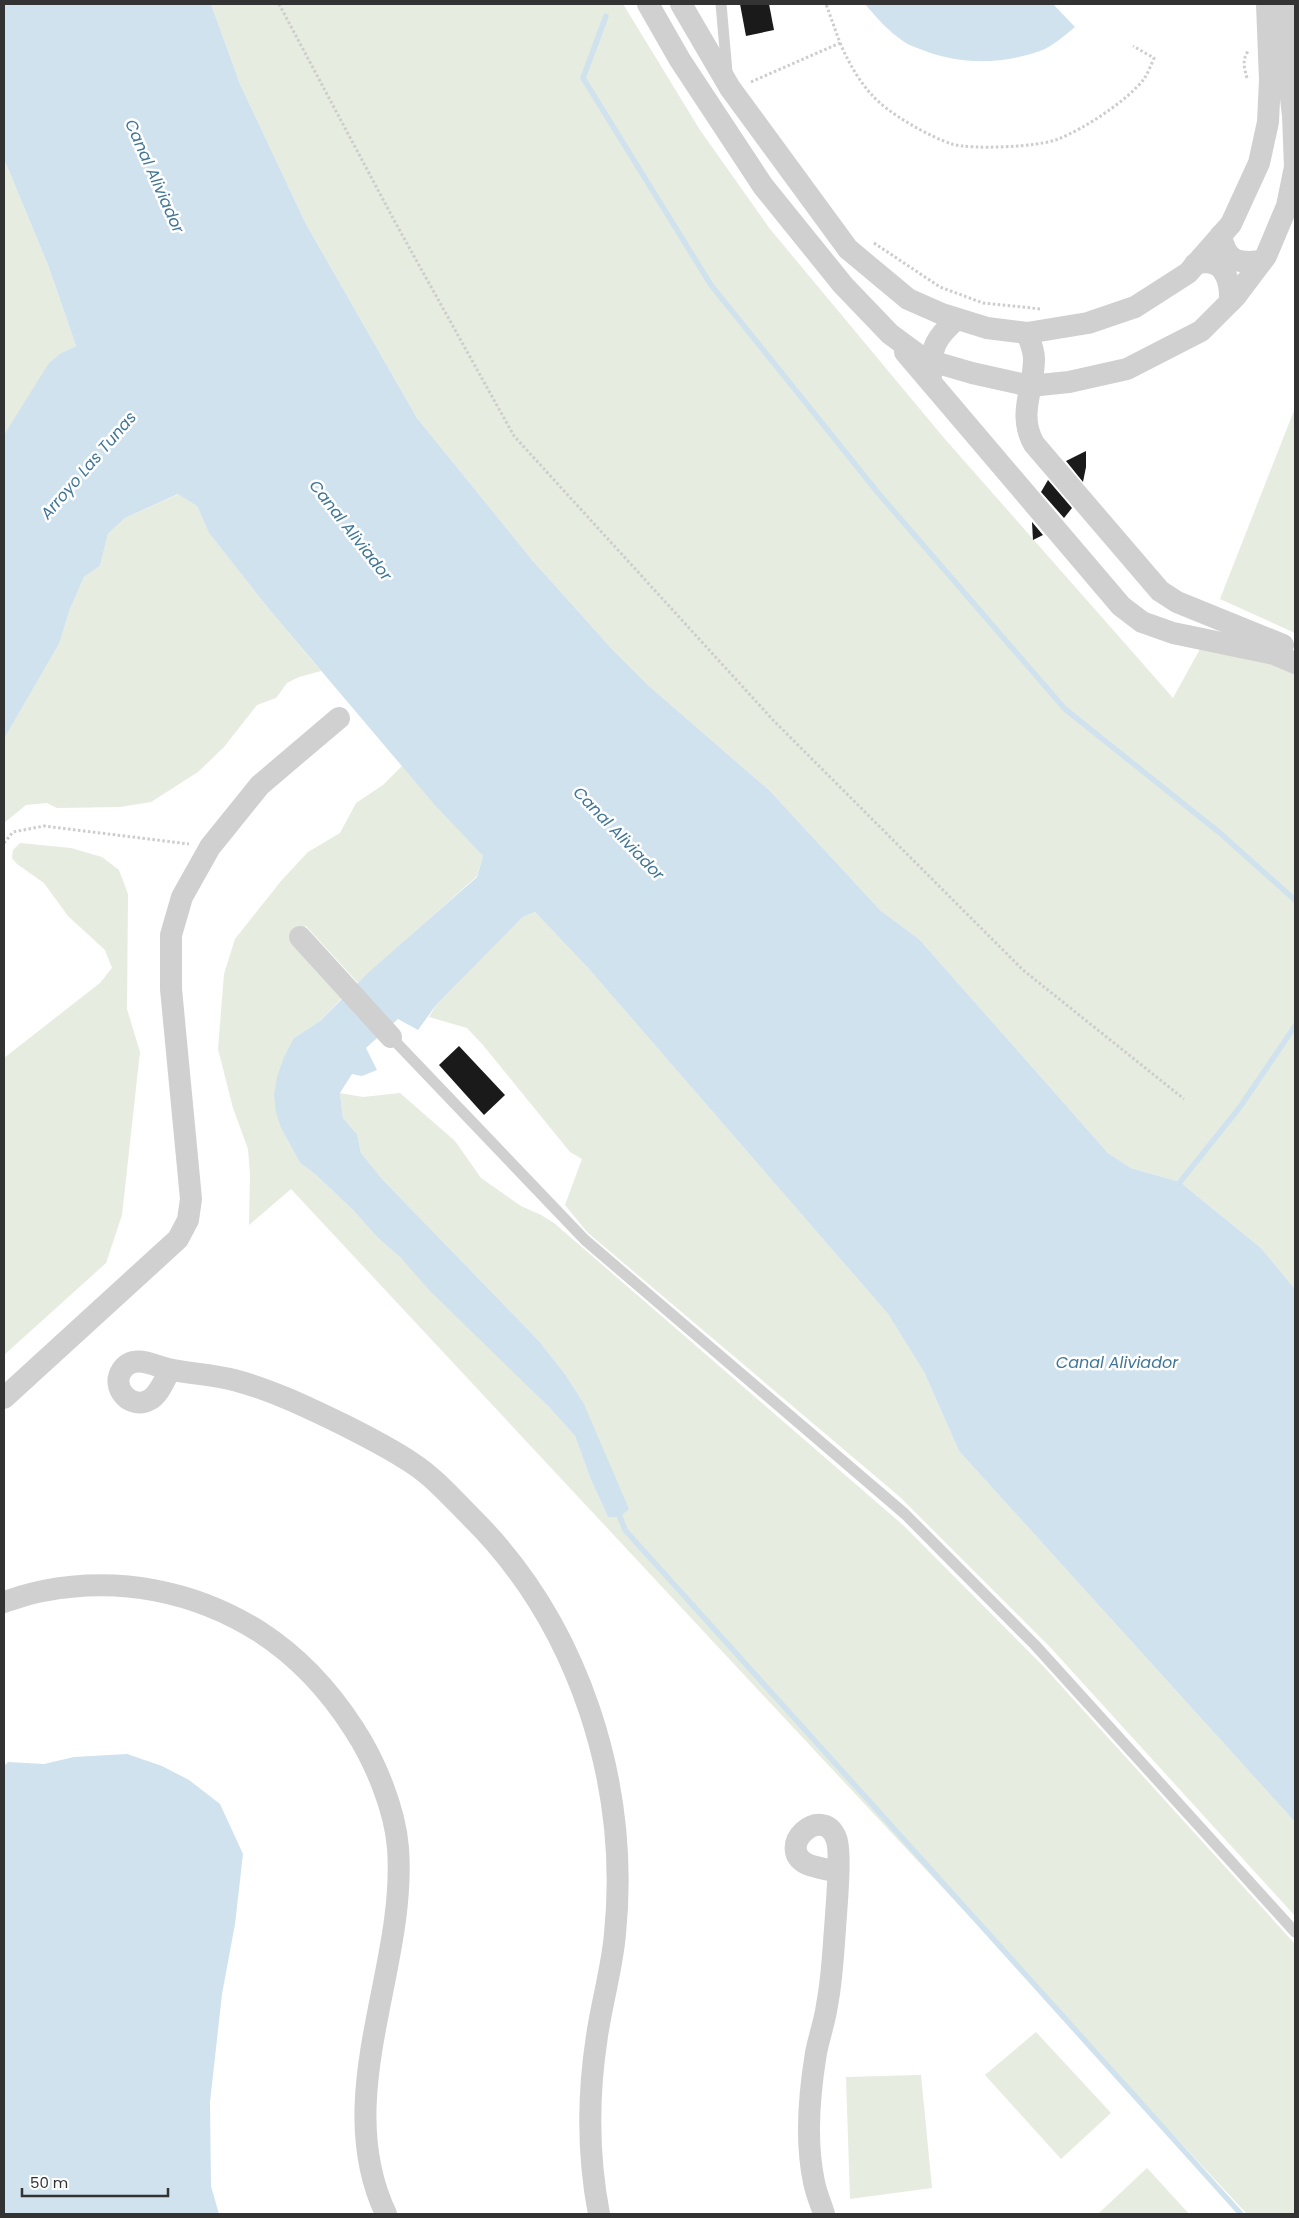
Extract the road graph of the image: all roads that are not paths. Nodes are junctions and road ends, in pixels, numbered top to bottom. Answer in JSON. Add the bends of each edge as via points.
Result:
{"nodes":[{"id":1,"x":648,"y":4,"type":"edge"},
{"id":2,"x":681,"y":4,"type":"edge"},
{"id":3,"x":722,"y":4,"type":"edge"},
{"id":4,"x":1266,"y":4,"type":"edge"},
{"id":5,"x":1289,"y":4,"type":"edge"},
{"id":6,"x":738,"y":86,"type":"junction"},
{"id":7,"x":1221,"y":235,"type":"junction"},
{"id":8,"x":1262,"y":261,"type":"junction"},
{"id":9,"x":1195,"y":264,"type":"junction"},
{"id":10,"x":1230,"y":302,"type":"junction"},
{"id":11,"x":957,"y":319,"type":"junction"},
{"id":12,"x":1027,"y":333,"type":"junction"},
{"id":13,"x":890,"y":334,"type":"junction"},
{"id":14,"x":930,"y":361,"type":"junction"},
{"id":15,"x":932,"y":384,"type":"junction"},
{"id":16,"x":1030,"y":386,"type":"junction"},
{"id":17,"x":1295,"y":651,"type":"edge"},
{"id":18,"x":1295,"y":663,"type":"edge"},
{"id":19,"x":339,"y":718,"type":"dead end"},
{"id":20,"x":300,"y":937,"type":"dead end"},
{"id":21,"x":391,"y":1037,"type":"joint"},
{"id":22,"x":170,"y":1370,"type":"dead end"},
{"id":23,"x":4,"y":1398,"type":"edge"},
{"id":24,"x":4,"y":1602,"type":"edge"},
{"id":25,"x":837,"y":1872,"type":"dead end"},
{"id":26,"x":1295,"y":1932,"type":"edge"},
{"id":27,"x":386,"y":2214,"type":"edge"},
{"id":28,"x":599,"y":2214,"type":"edge"},
{"id":29,"x":824,"y":2214,"type":"edge"}],
"edges":[{"from":1,"to":13,"type":"street","via":[[680,60],[763,186],[843,285]]},
{"from":2,"to":6,"type":"street"},
{"from":3,"to":6,"type":"lane","via":[[724,50]]},
{"from":4,"to":7,"type":"street","via":[[1270,80],[1268,122],[1259,163],[1230,224]]},
{"from":5,"to":8,"type":"street","via":[[1288,70],[1295,167],[1287,206]]},
{"from":6,"to":11,"type":"street","via":[[848,249],[908,299]]},
{"from":7,"to":8,"type":"street","via":[[1228,256],[1248,263]]},
{"from":7,"to":9,"type":"street"},
{"from":8,"to":10,"type":"street"},
{"from":9,"to":10,"type":"street","via":[[1206,261],[1216,264],[1226,273],[1231,286]]},
{"from":9,"to":12,"type":"street","via":[[1188,273],[1135,307],[1088,323]]},
{"from":10,"to":16,"type":"street","via":[[1201,331],[1126,368],[1069,382]]},
{"from":11,"to":12,"type":"street","via":[[987,328]]},
{"from":11,"to":14,"type":"street","via":[[934,343]]},
{"from":12,"to":16,"type":"street","via":[[1034,359]]},
{"from":13,"to":14,"type":"street"},
{"from":13,"to":15,"type":"street"},
{"from":14,"to":15,"type":"street"},
{"from":14,"to":16,"type":"street"},
{"from":15,"to":18,"type":"street","via":[[1121,606],[1135,617],[1173,634],[1274,654]]},
{"from":16,"to":17,"type":"street","via":[[1027,432],[1034,444],[1160,591],[1178,602]]},
{"from":19,"to":23,"type":"street","via":[[260,785],[210,847],[182,898],[171,935],[171,989],[191,1199],[188,1220],[178,1239]]},
{"from":20,"to":21,"type":"street"},
{"from":21,"to":26,"type":"lane","via":[[585,1240],[905,1514],[1034,1645]]},
{"from":22,"to":28,"type":"street","via":[[235,1380],[275,1393],[377,1441],[414,1464],[497,1545],[516,1568],[559,1635],[602,1752],[618,1865],[615,1936],[596,2040],[591,2092]]},
{"from":24,"to":27,"type":"street","via":[[43,1591],[119,1586],[165,1591],[209,1605],[286,1648],[336,1701],[363,1743],[380,1779],[398,1845],[396,1907],[367,2082],[367,2149],[371,2176]]},
{"from":25,"to":29,"type":"street","via":[[830,1987],[816,2053],[808,2127],[814,2182]]}]}
